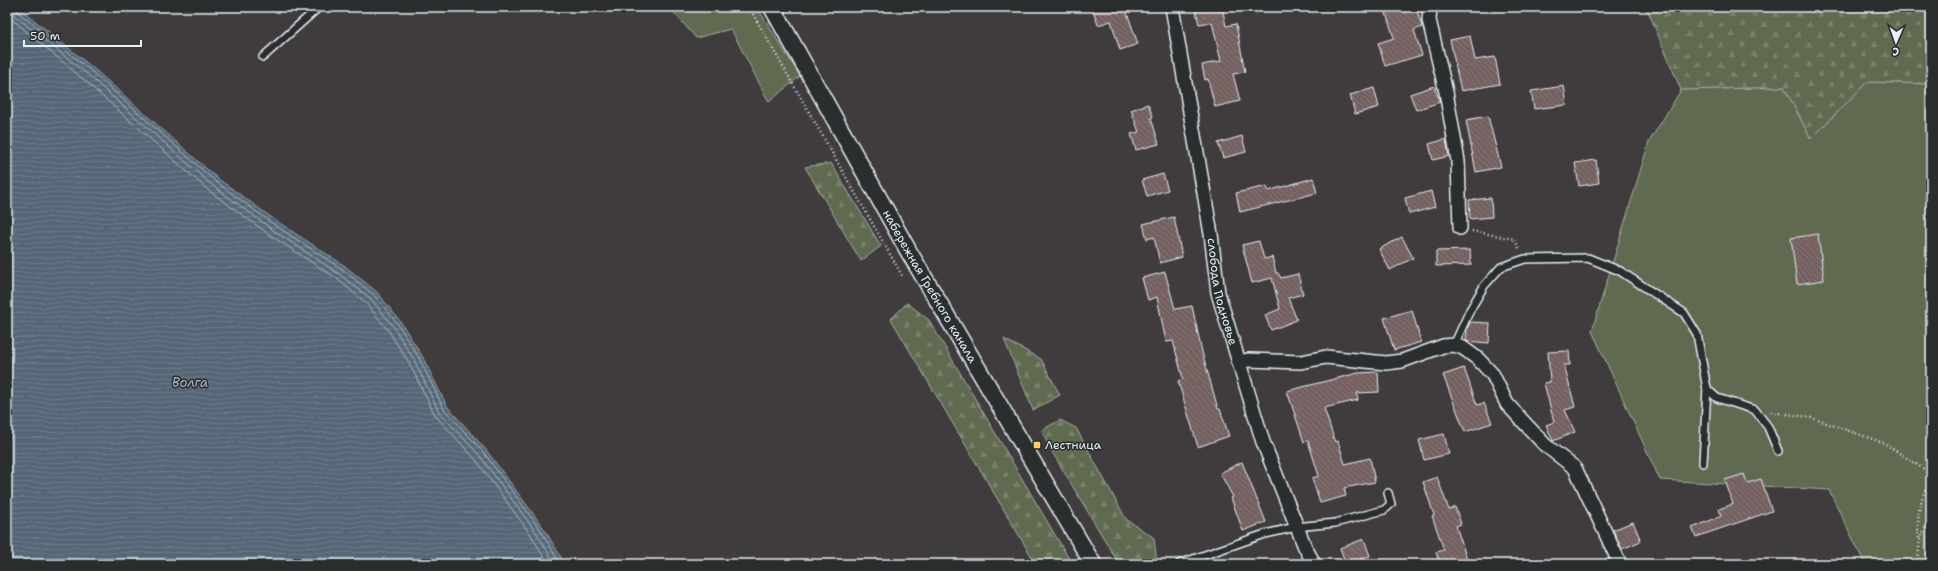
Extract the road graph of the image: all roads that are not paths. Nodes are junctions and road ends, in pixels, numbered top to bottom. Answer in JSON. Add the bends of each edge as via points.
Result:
{"nodes":[{"id":1,"x":319,"y":7,"type":"edge"},
{"id":2,"x":772,"y":7,"type":"edge"},
{"id":3,"x":1172,"y":7,"type":"edge"},
{"id":4,"x":1430,"y":7,"type":"edge"},
{"id":5,"x":263,"y":57,"type":"dead end"},
{"id":6,"x":1460,"y":228,"type":"road end"},
{"id":7,"x":1454,"y":345,"type":"junction"},
{"id":8,"x":1239,"y":362,"type":"junction"},
{"id":9,"x":1707,"y":387,"type":"junction"},
{"id":10,"x":1778,"y":451,"type":"dead end"},
{"id":11,"x":1703,"y":463,"type":"dead end"},
{"id":12,"x":1388,"y":493,"type":"dead end"},
{"id":13,"x":1296,"y":526,"type":"junction"},
{"id":14,"x":1093,"y":564,"type":"edge"},
{"id":15,"x":1179,"y":564,"type":"edge"},
{"id":16,"x":1314,"y":564,"type":"edge"},
{"id":17,"x":1620,"y":564,"type":"edge"}],
"edges":[{"from":1,"to":5,"type":"lane"},
{"from":2,"to":14,"type":"street","name":"набережная Гребного канала","via":[[909,252]]},
{"from":3,"to":8,"type":"street","name":"слобода Подновье","via":[[1211,234],[1218,293]]},
{"from":4,"to":6,"type":"street","via":[[1429,20],[1446,92],[1458,160]]},
{"from":7,"to":8,"type":"street","via":[[1443,346],[1402,361],[1386,363],[1326,357],[1301,362]]},
{"from":7,"to":9,"type":"lane","via":[[1484,286],[1501,267],[1525,259],[1588,258],[1620,271],[1684,312],[1697,334]]},
{"from":7,"to":17,"type":"street","via":[[1478,359],[1493,375],[1507,404],[1545,445],[1575,468]]},
{"from":8,"to":13,"type":"street","name":"слобода Подновье","via":[[1263,442]]},
{"from":9,"to":10,"type":"lane","via":[[1717,398],[1755,410],[1768,427]]},
{"from":9,"to":11,"type":"lane"},
{"from":12,"to":13,"type":"lane","via":[[1391,504],[1384,510],[1335,524]]},
{"from":13,"to":15,"type":"lane"},
{"from":13,"to":16,"type":"street","name":"слобода Подновье"}]}
